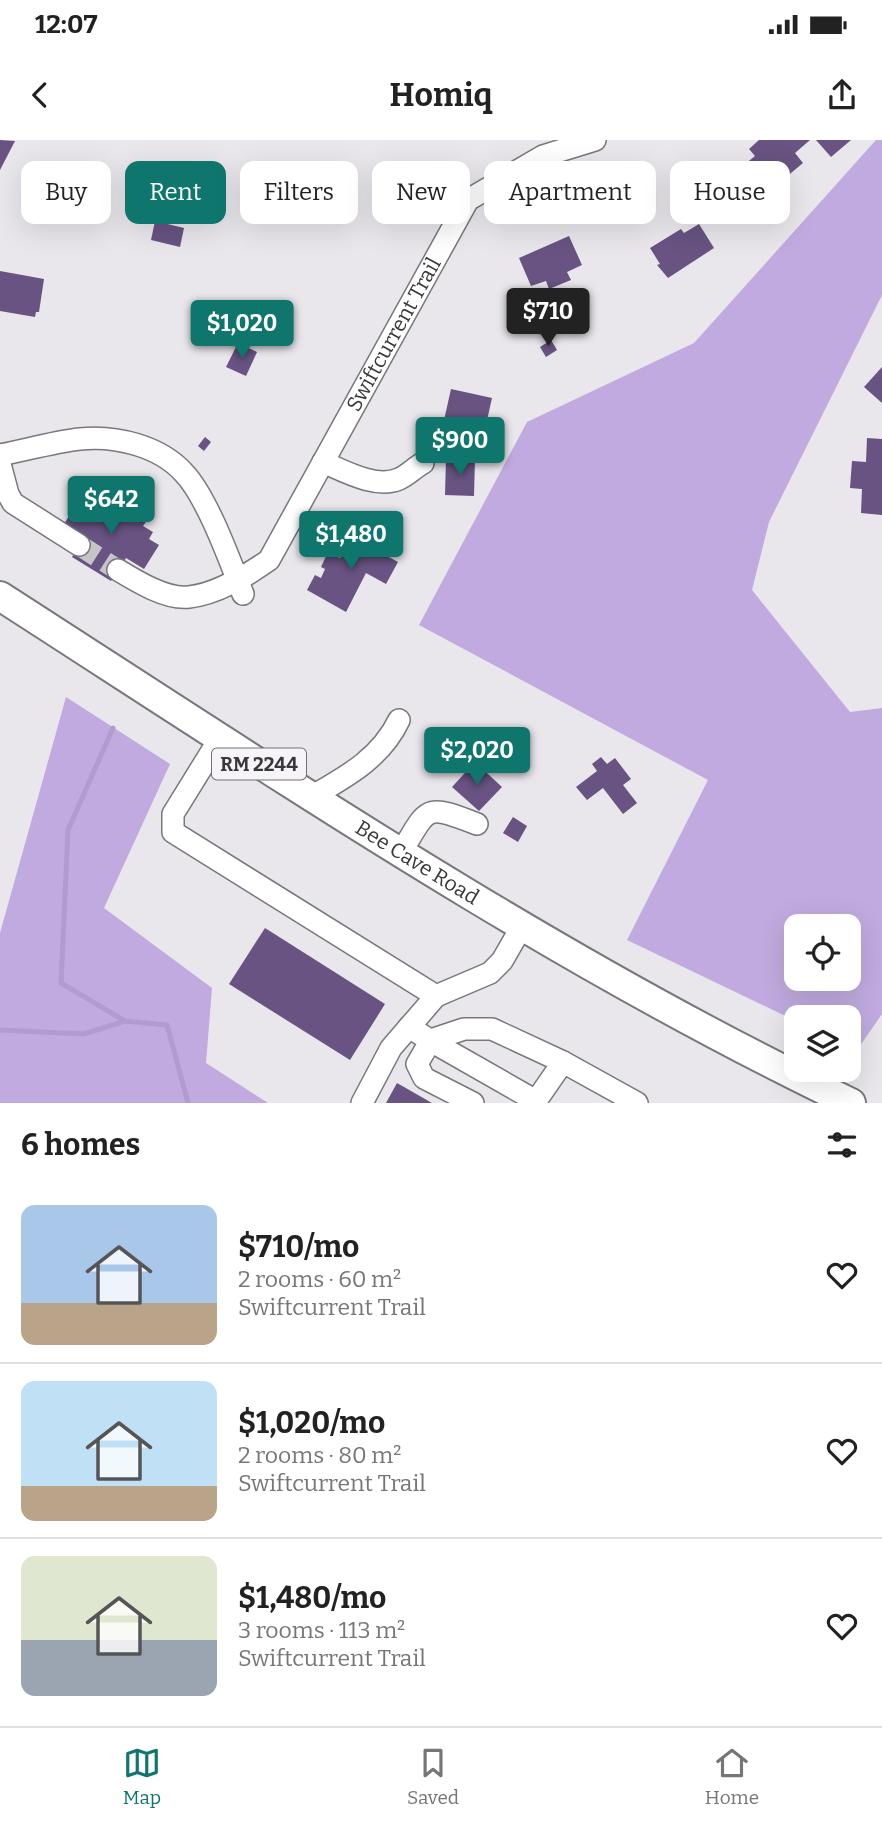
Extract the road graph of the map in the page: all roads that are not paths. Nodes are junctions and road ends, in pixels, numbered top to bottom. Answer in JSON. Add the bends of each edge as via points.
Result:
{"nodes":[{"id":1,"x":595,"y":140,"type":"edge"},
{"id":2,"x":0,"y":455,"type":"edge"},
{"id":3,"x":323,"y":462,"type":"junction"},
{"id":4,"x":423,"y":463,"type":"dead end"},
{"id":5,"x":0,"y":464,"type":"edge"},
{"id":6,"x":79,"y":545,"type":"tunnel mouth"},
{"id":7,"x":118,"y":570,"type":"tunnel mouth"},
{"id":8,"x":241,"y":588,"type":"junction"},
{"id":9,"x":0,"y":596,"type":"edge"},
{"id":10,"x":398,"y":720,"type":"dead end"},
{"id":11,"x":220,"y":738,"type":"junction"},
{"id":12,"x":311,"y":797,"type":"junction"},
{"id":13,"x":477,"y":824,"type":"dead end"},
{"id":14,"x":400,"y":854,"type":"junction"},
{"id":15,"x":521,"y":928,"type":"junction"},
{"id":16,"x":436,"y":996,"type":"junction"},
{"id":17,"x":409,"y":1027,"type":"junction"},
{"id":18,"x":430,"y":1040,"type":"junction"},
{"id":19,"x":563,"y":1062,"type":"junction"},
{"id":20,"x":535,"y":1102,"type":"edge"},
{"id":21,"x":362,"y":1103,"type":"edge"},
{"id":22,"x":473,"y":1103,"type":"edge"},
{"id":23,"x":637,"y":1103,"type":"edge"},
{"id":24,"x":850,"y":1103,"type":"edge"}],
"edges":[{"from":1,"to":3,"type":"street","name":"Swiftcurrent Trail","via":[[543,156],[468,200]]},
{"from":2,"to":8,"type":"street","via":[[82,438],[123,442],[159,453],[193,483]]},
{"from":3,"to":4,"type":"street","via":[[382,482],[396,480]]},
{"from":3,"to":8,"type":"street","name":"Swiftcurrent Trail","via":[[269,560]]},
{"from":5,"to":6,"type":"street","via":[[13,503]]},
{"from":7,"to":8,"type":"street","name":"Swiftcurrent Trail","via":[[145,586],[177,596]]},
{"from":9,"to":11,"type":"main road","name":"Bee Cave Road","number":"RM 2244"},
{"from":10,"to":12,"type":"street","via":[[375,755]]},
{"from":11,"to":12,"type":"main road","name":"Bee Cave Road","number":"RM 2244"},
{"from":11,"to":16,"type":"street","via":[[173,814],[173,832]]},
{"from":12,"to":14,"type":"main road","name":"Bee Cave Road","number":"RM 2244"},
{"from":13,"to":14,"type":"street","via":[[443,811],[429,813]]},
{"from":14,"to":15,"type":"main road","name":"Bee Cave Road","number":"RM 2244"},
{"from":15,"to":16,"type":"street","via":[[490,973]]},
{"from":15,"to":24,"type":"main road","name":"Bee Cave Road","number":"RM 2244","via":[[699,1027]]},
{"from":16,"to":17,"type":"street"},
{"from":17,"to":18,"type":"street"},
{"from":17,"to":21,"type":"street","via":[[391,1048]]},
{"from":18,"to":19,"type":"street","via":[[464,1029],[492,1029]]},
{"from":18,"to":20,"type":"street"},
{"from":18,"to":22,"type":"street","via":[[418,1064],[424,1078]]},
{"from":19,"to":20,"type":"street"},
{"from":19,"to":23,"type":"street"}]}
